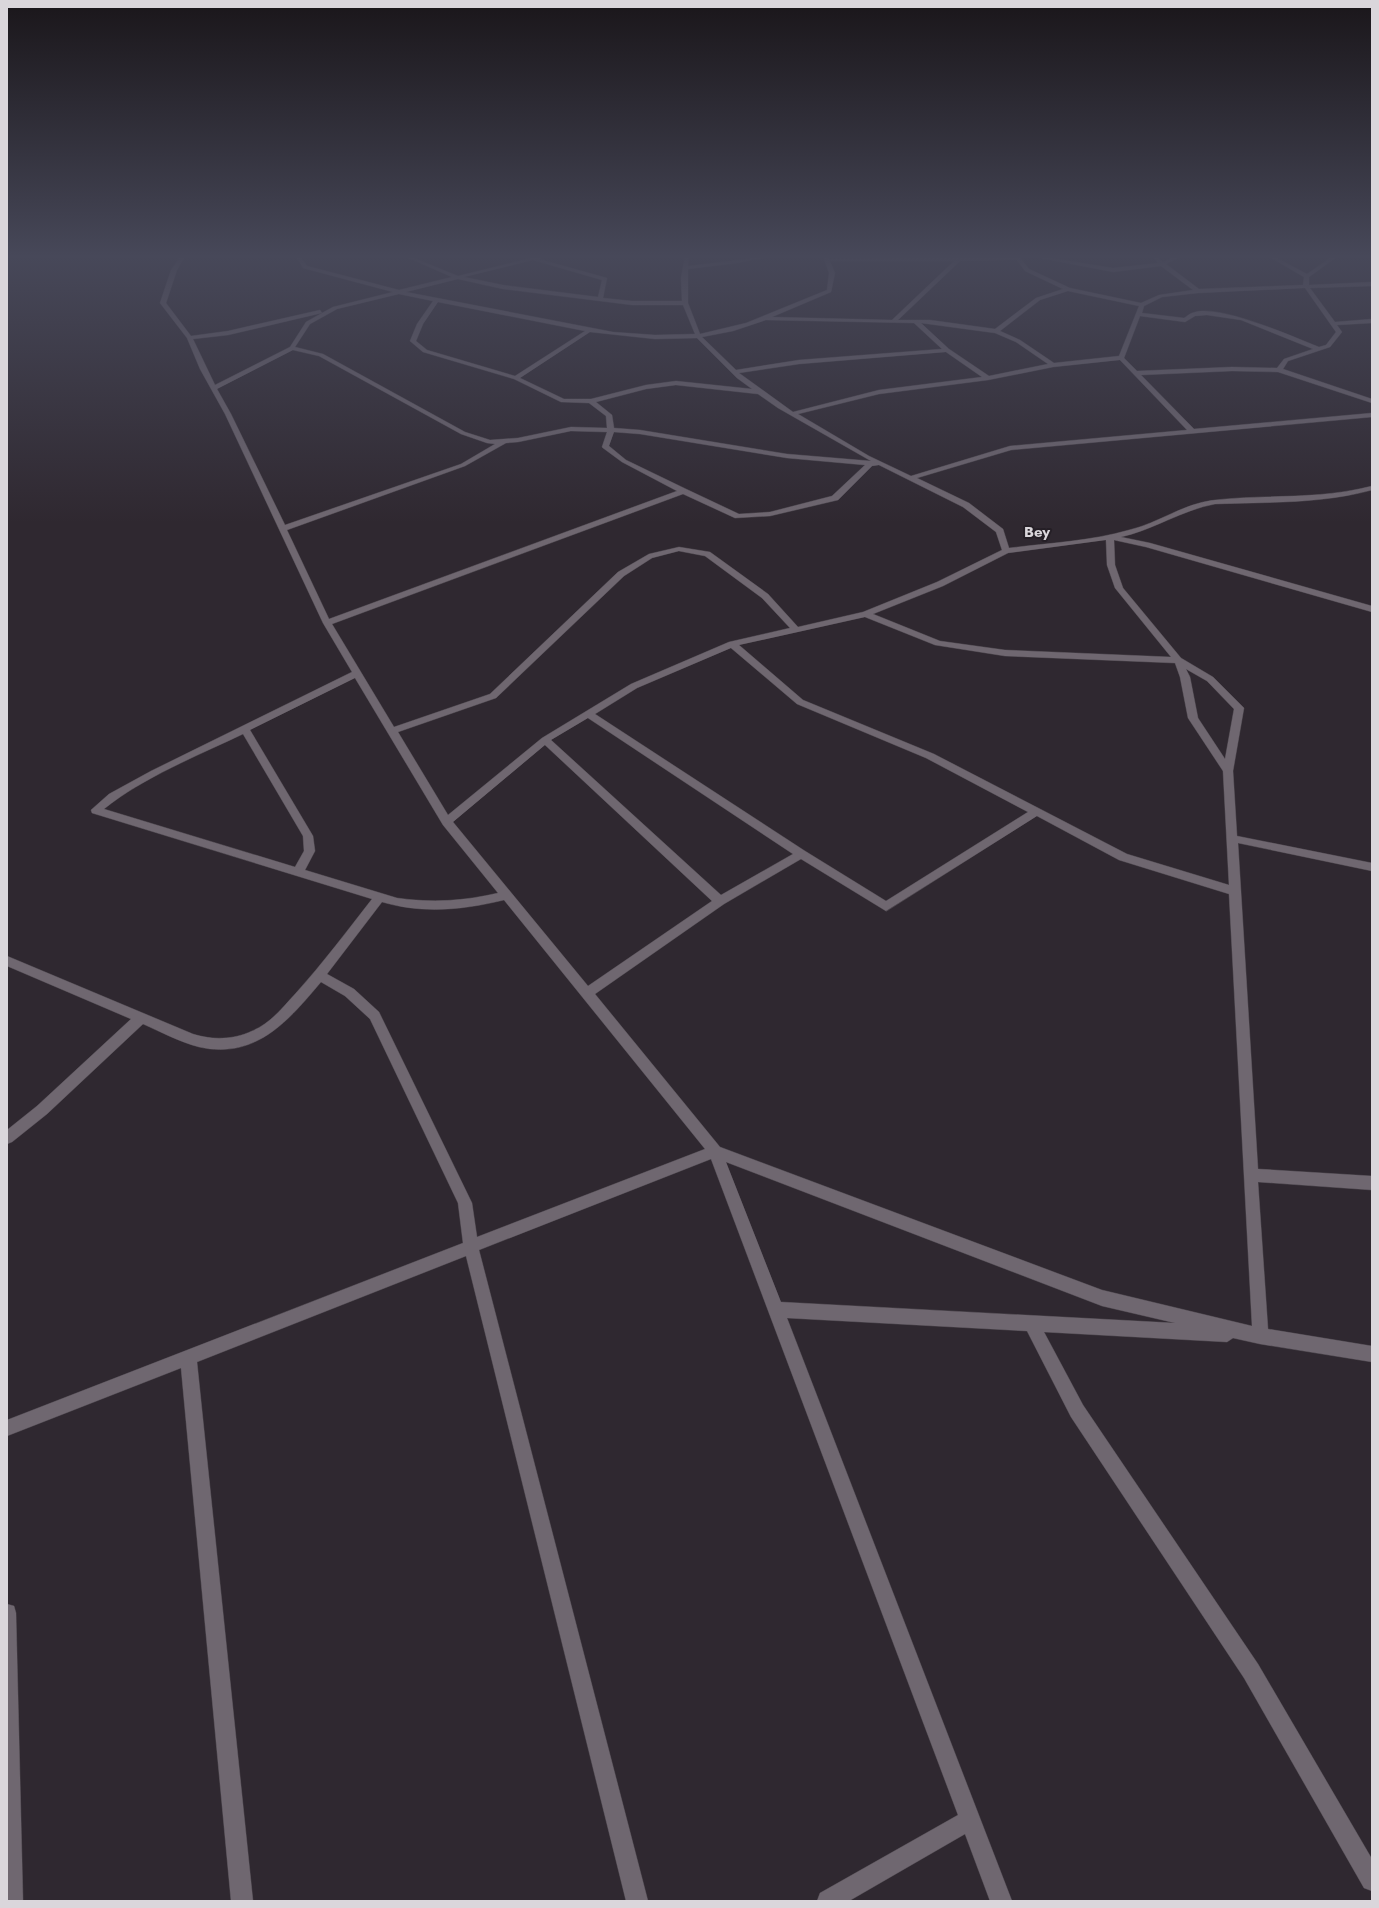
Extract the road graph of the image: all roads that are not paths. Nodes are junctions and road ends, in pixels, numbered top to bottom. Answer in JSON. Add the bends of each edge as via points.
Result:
{"nodes":[{"id":1,"x":193,"y":345,"type":"edge"},
{"id":2,"x":294,"y":345,"type":"edge"},
{"id":3,"x":418,"y":345,"type":"edge"},
{"id":4,"x":566,"y":345,"type":"edge"},
{"id":5,"x":708,"y":345,"type":"edge"},
{"id":6,"x":942,"y":345,"type":"edge"},
{"id":7,"x":1024,"y":345,"type":"edge"},
{"id":8,"x":1126,"y":345,"type":"edge"},
{"id":9,"x":1308,"y":345,"type":"edge"},
{"id":10,"x":1329,"y":345,"type":"edge"},
{"id":11,"x":292,"y":348,"type":"junction"},
{"id":12,"x":1318,"y":349,"type":"junction"},
{"id":13,"x":947,"y":350,"type":"junction"},
{"id":14,"x":1121,"y":358,"type":"junction"},
{"id":15,"x":1053,"y":366,"type":"junction"},
{"id":16,"x":1279,"y":370,"type":"junction"},
{"id":17,"x":736,"y":372,"type":"junction"},
{"id":18,"x":1135,"y":373,"type":"junction"},
{"id":19,"x":516,"y":378,"type":"junction"},
{"id":20,"x":988,"y":378,"type":"junction"},
{"id":21,"x":214,"y":388,"type":"junction"},
{"id":22,"x":759,"y":392,"type":"junction"},
{"id":23,"x":591,"y":401,"type":"junction"},
{"id":24,"x":1372,"y":401,"type":"edge"},
{"id":25,"x":792,"y":414,"type":"junction"},
{"id":26,"x":1372,"y":415,"type":"edge"},
{"id":27,"x":611,"y":430,"type":"junction"},
{"id":28,"x":1193,"y":432,"type":"junction"},
{"id":29,"x":506,"y":441,"type":"junction"},
{"id":30,"x":870,"y":464,"type":"junction"},
{"id":31,"x":883,"y":465,"type":"junction"},
{"id":32,"x":911,"y":478,"type":"junction"},
{"id":33,"x":1372,"y":488,"type":"edge"},
{"id":34,"x":683,"y":491,"type":"junction"},
{"id":35,"x":282,"y":529,"type":"junction"},
{"id":36,"x":1110,"y":537,"type":"junction"},
{"id":37,"x":1006,"y":551,"type":"junction"},
{"id":38,"x":1372,"y":609,"type":"edge"},
{"id":39,"x":866,"y":614,"type":"junction"},
{"id":40,"x":327,"y":623,"type":"junction"},
{"id":41,"x":796,"y":630,"type":"junction"},
{"id":42,"x":732,"y":644,"type":"junction"},
{"id":43,"x":1178,"y":660,"type":"junction"},
{"id":44,"x":358,"y":673,"type":"junction"},
{"id":45,"x":588,"y":714,"type":"junction"},
{"id":46,"x":245,"y":729,"type":"junction"},
{"id":47,"x":392,"y":731,"type":"junction"},
{"id":48,"x":545,"y":740,"type":"junction"},
{"id":49,"x":1228,"y":771,"type":"junction"},
{"id":50,"x":1036,"y":812,"type":"junction"},
{"id":51,"x":447,"y":822,"type":"junction"},
{"id":52,"x":1231,"y":838,"type":"junction"},
{"id":53,"x":802,"y":854,"type":"junction"},
{"id":54,"x":1372,"y":867,"type":"edge"},
{"id":55,"x":297,"y":872,"type":"junction"},
{"id":56,"x":1234,"y":891,"type":"junction"},
{"id":57,"x":506,"y":895,"type":"junction"},
{"id":58,"x":379,"y":898,"type":"junction"},
{"id":59,"x":720,"y":901,"type":"junction"},
{"id":60,"x":7,"y":960,"type":"edge"},
{"id":61,"x":320,"y":976,"type":"junction"},
{"id":62,"x":587,"y":993,"type":"junction"},
{"id":63,"x":141,"y":1018,"type":"junction"},
{"id":64,"x":7,"y":1138,"type":"edge"},
{"id":65,"x":715,"y":1151,"type":"junction"},
{"id":66,"x":1251,"y":1175,"type":"junction"},
{"id":67,"x":1372,"y":1183,"type":"edge"},
{"id":68,"x":471,"y":1247,"type":"junction"},
{"id":69,"x":776,"y":1310,"type":"junction"},
{"id":70,"x":1031,"y":1322,"type":"junction"},
{"id":71,"x":1260,"y":1336,"type":"junction"},
{"id":72,"x":1372,"y":1354,"type":"edge"},
{"id":73,"x":188,"y":1357,"type":"junction"},
{"id":74,"x":7,"y":1428,"type":"edge"},
{"id":75,"x":7,"y":1613,"type":"edge"},
{"id":76,"x":970,"y":1820,"type":"junction"},
{"id":77,"x":1372,"y":1880,"type":"edge"},
{"id":78,"x":12,"y":1901,"type":"edge"},
{"id":79,"x":242,"y":1901,"type":"edge"},
{"id":80,"x":637,"y":1901,"type":"edge"},
{"id":81,"x":828,"y":1901,"type":"edge"},
{"id":82,"x":1001,"y":1901,"type":"edge"}],
"edges":[{"from":1,"to":21,"type":"street"},
{"from":2,"to":11,"type":"street"},
{"from":3,"to":19,"type":"street","via":[[425,351]]},
{"from":4,"to":19,"type":"street"},
{"from":5,"to":17,"type":"street"},
{"from":6,"to":13,"type":"street"},
{"from":7,"to":15,"type":"street"},
{"from":8,"to":14,"type":"street"},
{"from":9,"to":12,"type":"street"},
{"from":10,"to":12,"type":"street"},
{"from":11,"to":21,"type":"street"},
{"from":11,"to":29,"type":"street","via":[[321,355],[463,433],[489,442]]},
{"from":12,"to":16,"type":"street","via":[[1286,360]]},
{"from":13,"to":17,"type":"street","via":[[799,362]]},
{"from":13,"to":20,"type":"street"},
{"from":14,"to":15,"type":"street"},
{"from":14,"to":18,"type":"street"},
{"from":15,"to":20,"type":"street"},
{"from":16,"to":18,"type":"street"},
{"from":16,"to":24,"type":"street"},
{"from":17,"to":22,"type":"street"},
{"from":18,"to":28,"type":"street"},
{"from":19,"to":23,"type":"street","via":[[563,401]]},
{"from":20,"to":25,"type":"street","via":[[879,392]]},
{"from":21,"to":35,"type":"street"},
{"from":22,"to":23,"type":"street","via":[[676,382]]},
{"from":22,"to":25,"type":"street"},
{"from":23,"to":27,"type":"street","via":[[609,415]]},
{"from":25,"to":31,"type":"street"},
{"from":26,"to":28,"type":"street"},
{"from":27,"to":29,"type":"street","via":[[571,429]]},
{"from":27,"to":30,"type":"street","via":[[640,432],[787,456]]},
{"from":27,"to":34,"type":"street","via":[[605,447],[624,461]]},
{"from":28,"to":32,"type":"street","via":[[1010,448]]},
{"from":29,"to":35,"type":"street","via":[[463,466]]},
{"from":30,"to":31,"type":"street"},
{"from":30,"to":34,"type":"street","via":[[835,498],[770,514],[738,516]]},
{"from":31,"to":32,"type":"street"},
{"from":32,"to":37,"type":"street","via":[[966,505],[1000,531]]},
{"from":33,"to":36,"type":"street","via":[[1350,494],[1316,498],[1232,500],[1198,505],[1145,528]]},
{"from":34,"to":40,"type":"street"},
{"from":35,"to":40,"type":"street"},
{"from":36,"to":37,"type":"street"},
{"from":36,"to":38,"type":"street","via":[[1147,545]]},
{"from":36,"to":43,"type":"street","via":[[1111,565],[1119,588]]},
{"from":37,"to":39,"type":"street","via":[[940,584]]},
{"from":39,"to":41,"type":"street"},
{"from":39,"to":43,"type":"street","via":[[938,643],[1005,653]]},
{"from":40,"to":44,"type":"street"},
{"from":41,"to":42,"type":"street"},
{"from":41,"to":47,"type":"street","via":[[765,596],[707,554],[679,550],[649,556],[621,574],[493,696]]},
{"from":42,"to":45,"type":"street","via":[[634,686]]},
{"from":42,"to":50,"type":"street","via":[[800,702],[930,756]]},
{"from":43,"to":49,"type":"street","via":[[1185,677],[1193,718]]},
{"from":43,"to":49,"type":"street","via":[[1210,679],[1239,708]]},
{"from":44,"to":46,"type":"street"},
{"from":44,"to":47,"type":"street"},
{"from":45,"to":48,"type":"street"},
{"from":45,"to":53,"type":"street"},
{"from":46,"to":55,"type":"street","via":[[308,836],[310,851]]},
{"from":46,"to":55,"type":"street","via":[[113,796],[96,810]]},
{"from":47,"to":51,"type":"street"},
{"from":48,"to":51,"type":"street"},
{"from":48,"to":59,"type":"street"},
{"from":49,"to":52,"type":"street"},
{"from":50,"to":53,"type":"street","via":[[886,907]]},
{"from":50,"to":56,"type":"street","via":[[1123,857]]},
{"from":51,"to":57,"type":"street"},
{"from":52,"to":54,"type":"street"},
{"from":52,"to":56,"type":"street"},
{"from":53,"to":59,"type":"street"},
{"from":55,"to":58,"type":"street"},
{"from":56,"to":66,"type":"street"},
{"from":57,"to":58,"type":"street","via":[[474,904],[454,906],[415,905]]},
{"from":57,"to":62,"type":"street"},
{"from":58,"to":61,"type":"street"},
{"from":59,"to":62,"type":"street"},
{"from":60,"to":63,"type":"street"},
{"from":61,"to":63,"type":"street","via":[[278,1022],[238,1042],[204,1043]]},
{"from":61,"to":68,"type":"street","via":[[351,992],[375,1016],[465,1203]]},
{"from":62,"to":65,"type":"street"},
{"from":63,"to":64,"type":"street","via":[[42,1110]]},
{"from":65,"to":68,"type":"street"},
{"from":65,"to":69,"type":"street"},
{"from":65,"to":71,"type":"street","via":[[1102,1298]]},
{"from":66,"to":67,"type":"street"},
{"from":66,"to":71,"type":"street"},
{"from":68,"to":73,"type":"street"},
{"from":68,"to":80,"type":"street"},
{"from":69,"to":70,"type":"street"},
{"from":69,"to":76,"type":"street"},
{"from":70,"to":71,"type":"street"},
{"from":70,"to":77,"type":"street","via":[[1077,1411],[1251,1671]]},
{"from":71,"to":72,"type":"street"},
{"from":73,"to":74,"type":"street"},
{"from":73,"to":79,"type":"street"},
{"from":75,"to":78,"type":"street"},
{"from":76,"to":81,"type":"street"},
{"from":76,"to":82,"type":"street"}]}
